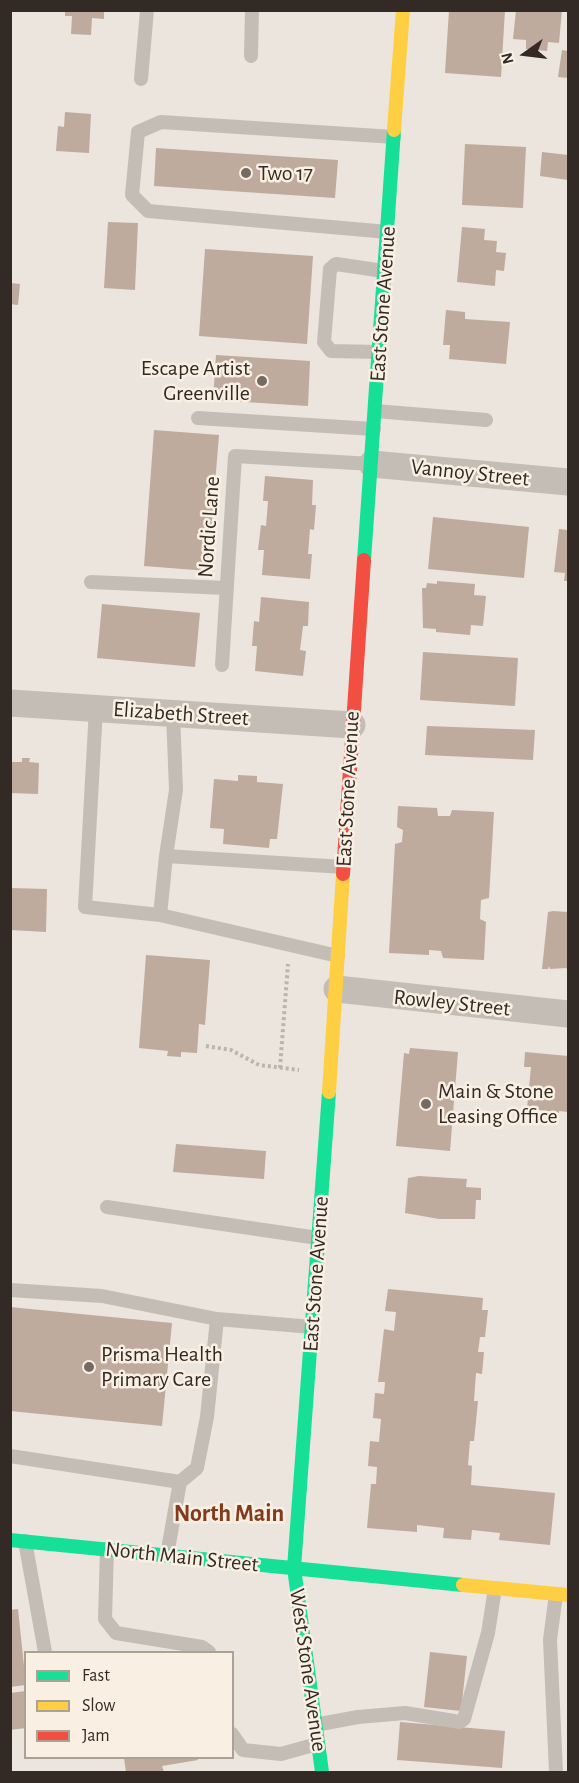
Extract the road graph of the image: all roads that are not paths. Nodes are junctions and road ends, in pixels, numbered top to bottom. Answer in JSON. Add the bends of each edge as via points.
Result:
{"nodes":[{"id":1,"x":147,"y":10,"type":"edge"},
{"id":2,"x":252,"y":10,"type":"edge"},
{"id":3,"x":403,"y":10,"type":"edge"},
{"id":4,"x":251,"y":56,"type":"dead end"},
{"id":5,"x":141,"y":79,"type":"dead end"},
{"id":6,"x":394,"y":137,"type":"junction"},
{"id":7,"x":388,"y":232,"type":"junction"},
{"id":8,"x":385,"y":271,"type":"junction"},
{"id":9,"x":380,"y":352,"type":"junction"},
{"id":10,"x":375,"y":411,"type":"junction"},
{"id":11,"x":198,"y":418,"type":"dead end"},
{"id":12,"x":486,"y":420,"type":"dead end"},
{"id":13,"x":374,"y":429,"type":"junction"},
{"id":14,"x":372,"y":464,"type":"junction"},
{"id":15,"x":568,"y":482,"type":"edge"},
{"id":16,"x":92,"y":582,"type":"dead end"},
{"id":17,"x":226,"y":588,"type":"junction"},
{"id":18,"x":222,"y":665,"type":"dead end"},
{"id":19,"x":10,"y":703,"type":"edge"},
{"id":20,"x":96,"y":708,"type":"junction"},
{"id":21,"x":173,"y":713,"type":"junction"},
{"id":22,"x":352,"y":725,"type":"junction"},
{"id":23,"x":166,"y":856,"type":"junction"},
{"id":24,"x":344,"y":867,"type":"junction"},
{"id":25,"x":160,"y":915,"type":"junction"},
{"id":26,"x":338,"y":956,"type":"junction"},
{"id":27,"x":337,"y":989,"type":"junction"},
{"id":28,"x":568,"y":1014,"type":"edge"},
{"id":29,"x":107,"y":1207,"type":"dead end"},
{"id":30,"x":318,"y":1238,"type":"junction"},
{"id":31,"x":10,"y":1290,"type":"edge"},
{"id":32,"x":217,"y":1319,"type":"junction"},
{"id":33,"x":312,"y":1327,"type":"junction"},
{"id":34,"x":10,"y":1456,"type":"edge"},
{"id":35,"x":180,"y":1482,"type":"junction"},
{"id":36,"x":10,"y":1540,"type":"edge"},
{"id":37,"x":25,"y":1541,"type":"junction"},
{"id":38,"x":107,"y":1549,"type":"junction"},
{"id":39,"x":167,"y":1555,"type":"junction"},
{"id":40,"x":294,"y":1568,"type":"junction"},
{"id":41,"x":495,"y":1588,"type":"junction"},
{"id":42,"x":562,"y":1595,"type":"edge"},
{"id":43,"x":45,"y":1651,"type":"edge"},
{"id":44,"x":207,"y":1651,"type":"edge"},
{"id":45,"x":315,"y":1725,"type":"junction"},
{"id":46,"x":234,"y":1737,"type":"edge"},
{"id":47,"x":317,"y":1744,"type":"junction"},
{"id":48,"x":322,"y":1773,"type":"edge"},
{"id":49,"x":556,"y":1773,"type":"edge"}],
"edges":[{"from":1,"to":5,"type":"lane"},
{"from":2,"to":4,"type":"lane"},
{"from":3,"to":6,"type":"main road","name":"East Stone Avenue"},
{"from":6,"to":7,"type":"main road","name":"East Stone Avenue"},
{"from":6,"to":7,"type":"lane","via":[[161,122],[138,132],[132,195],[148,211]]},
{"from":7,"to":8,"type":"main road","name":"East Stone Avenue"},
{"from":8,"to":9,"type":"main road","name":"East Stone Avenue"},
{"from":8,"to":9,"type":"lane","via":[[336,264],[330,269],[324,342],[331,351]]},
{"from":9,"to":10,"type":"main road","name":"East Stone Avenue"},
{"from":10,"to":12,"type":"lane"},
{"from":10,"to":13,"type":"main road","name":"East Stone Avenue"},
{"from":11,"to":13,"type":"lane"},
{"from":13,"to":14,"type":"main road","name":"East Stone Avenue"},
{"from":14,"to":15,"type":"street","name":"Vannoy Street"},
{"from":14,"to":17,"type":"lane","name":"Nordic Lane","via":[[235,456]]},
{"from":14,"to":22,"type":"main road","name":"East Stone Avenue"},
{"from":16,"to":17,"type":"lane"},
{"from":17,"to":18,"type":"lane","name":"Nordic Lane"},
{"from":19,"to":20,"type":"street","name":"Elizabeth Street"},
{"from":20,"to":21,"type":"street","name":"Elizabeth Street"},
{"from":20,"to":25,"type":"lane","via":[[85,908]]},
{"from":21,"to":22,"type":"street","name":"Elizabeth Street"},
{"from":21,"to":23,"type":"lane","via":[[176,790]]},
{"from":22,"to":24,"type":"main road","name":"East Stone Avenue"},
{"from":23,"to":24,"type":"lane"},
{"from":23,"to":25,"type":"lane"},
{"from":24,"to":26,"type":"main road","name":"East Stone Avenue"},
{"from":25,"to":26,"type":"lane"},
{"from":26,"to":27,"type":"main road","name":"East Stone Avenue"},
{"from":27,"to":28,"type":"street","name":"Rowley Street"},
{"from":27,"to":30,"type":"main road","name":"East Stone Avenue"},
{"from":29,"to":30,"type":"lane"},
{"from":30,"to":33,"type":"main road","name":"East Stone Avenue"},
{"from":31,"to":32,"type":"lane","via":[[102,1296]]},
{"from":32,"to":33,"type":"lane"},
{"from":32,"to":35,"type":"lane","via":[[207,1417],[197,1468]]},
{"from":33,"to":40,"type":"main road","name":"East Stone Avenue"},
{"from":34,"to":35,"type":"lane"},
{"from":35,"to":39,"type":"lane"},
{"from":36,"to":37,"type":"main road","name":"North Main Street"},
{"from":37,"to":38,"type":"main road","name":"North Main Street"},
{"from":37,"to":43,"type":"lane"},
{"from":38,"to":39,"type":"main road","name":"North Main Street"},
{"from":38,"to":44,"type":"lane","via":[[105,1619],[116,1633],[202,1647]]},
{"from":39,"to":40,"type":"main road","name":"North Main Street"},
{"from":40,"to":41,"type":"main road","name":"North Main Street"},
{"from":40,"to":45,"type":"main road","name":"West Stone Avenue"},
{"from":41,"to":42,"type":"main road","name":"North Main Street"},
{"from":41,"to":45,"type":"lane","via":[[488,1633],[464,1719],[460,1722],[405,1713]]},
{"from":42,"to":49,"type":"lane","via":[[550,1640]]},
{"from":45,"to":47,"type":"main road","name":"West Stone Avenue"},
{"from":46,"to":47,"type":"lane","via":[[243,1750],[281,1754]]},
{"from":47,"to":48,"type":"main road","name":"West Stone Avenue"}]}
